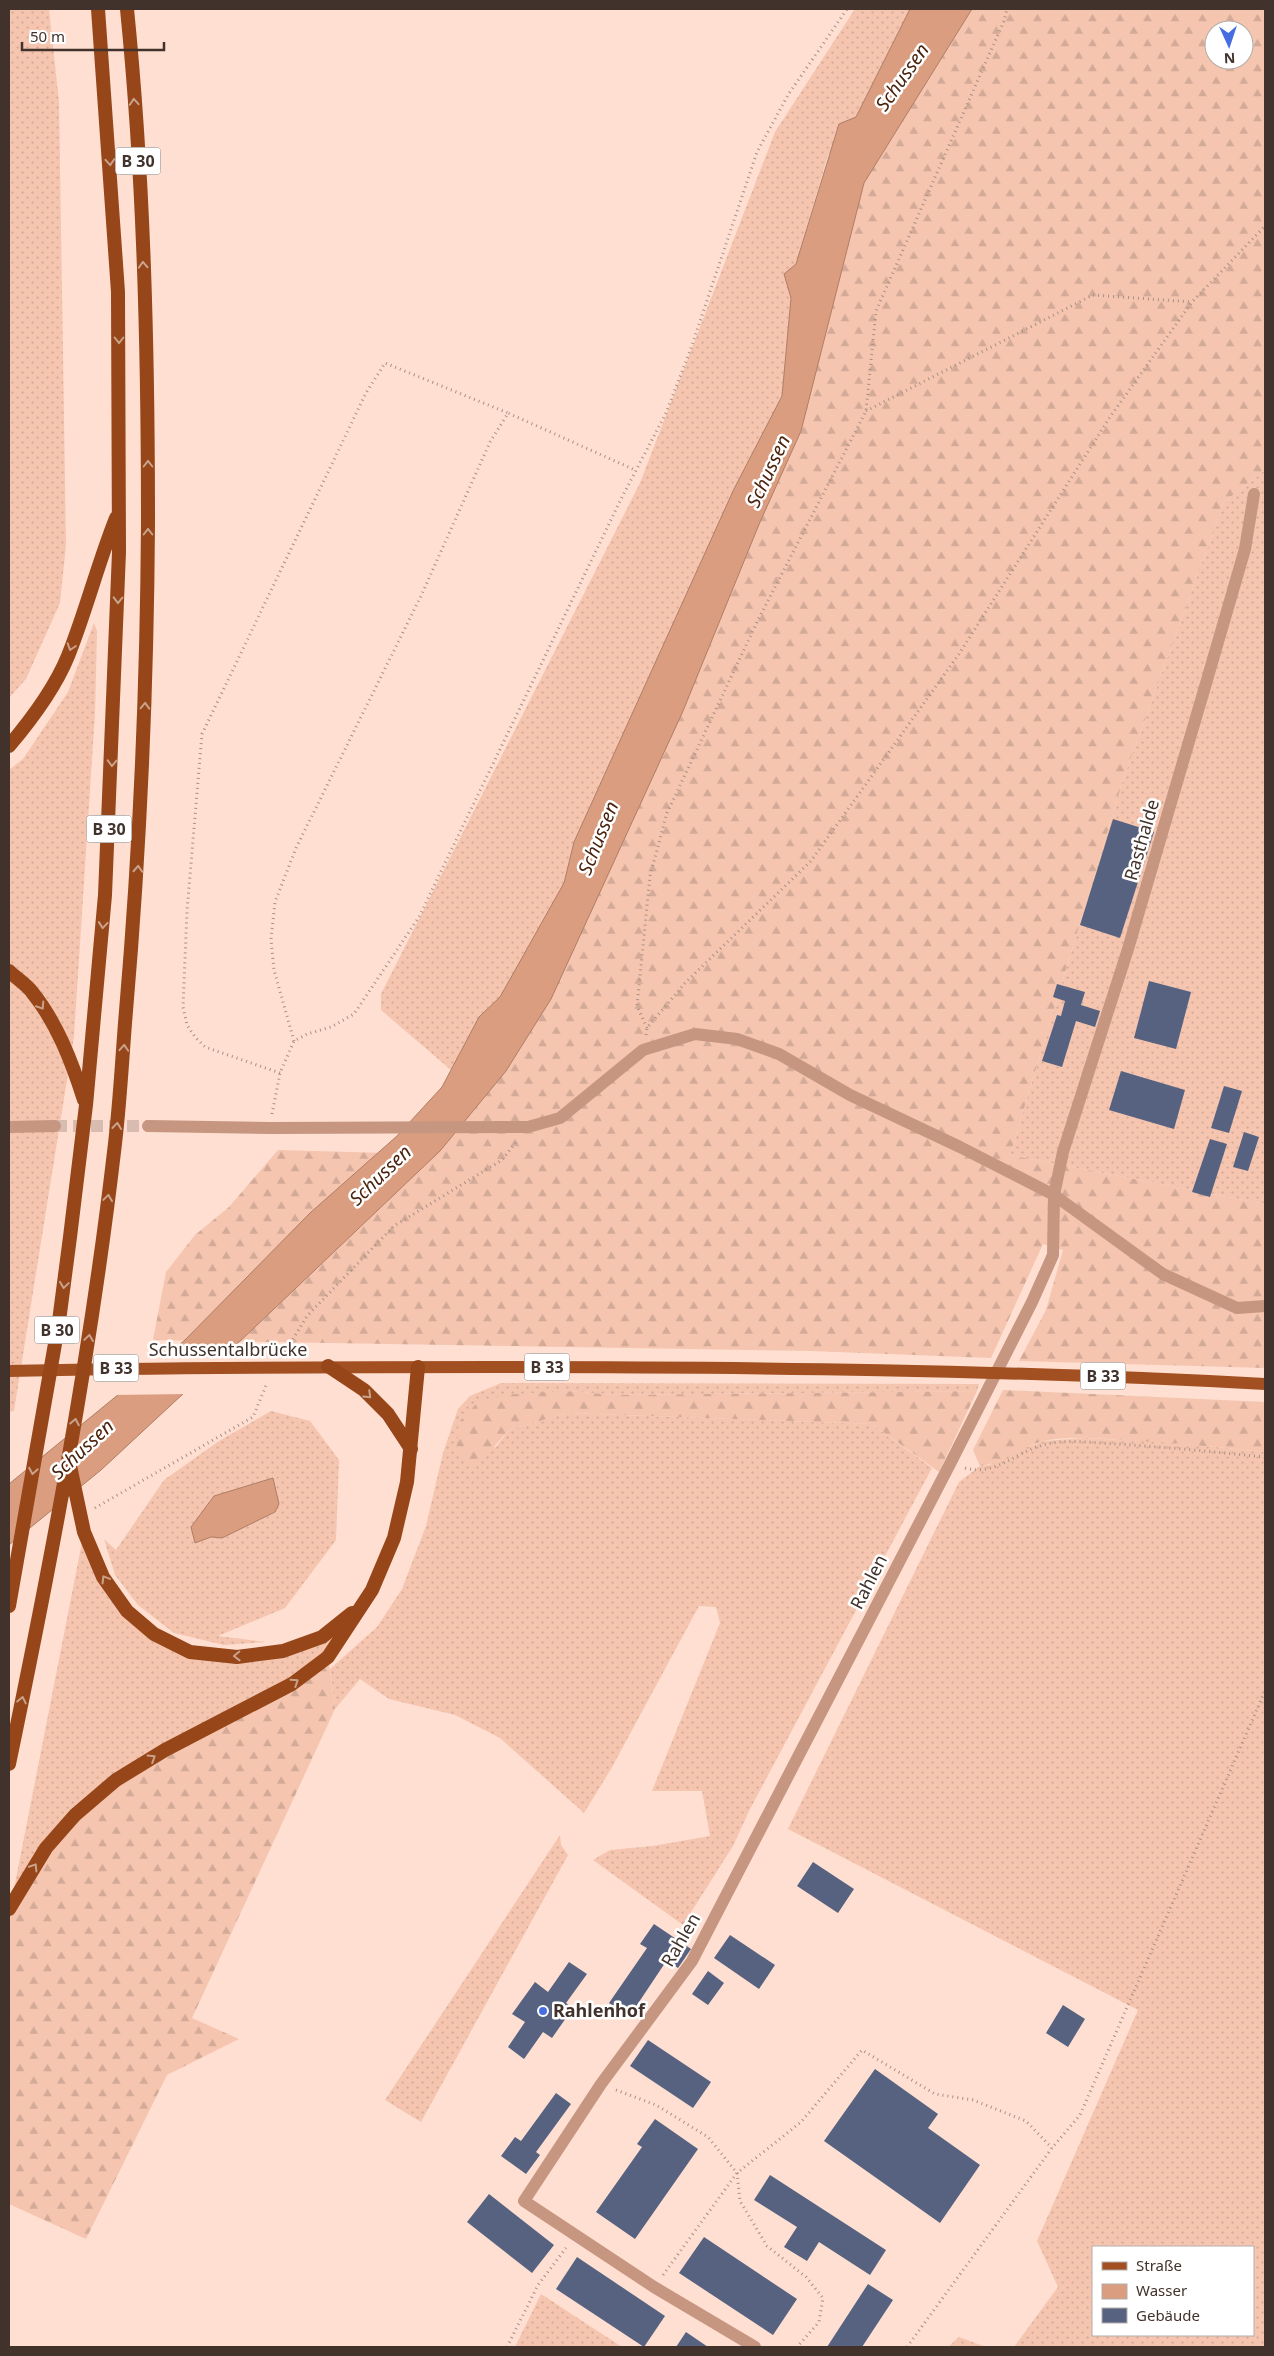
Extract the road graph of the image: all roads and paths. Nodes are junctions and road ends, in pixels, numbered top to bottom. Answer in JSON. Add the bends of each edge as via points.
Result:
{"nodes":[{"id":1,"x":98,"y":9,"type":"edge"},
{"id":2,"x":127,"y":9,"type":"edge"},
{"id":3,"x":847,"y":9,"type":"edge"},
{"id":4,"x":1007,"y":9,"type":"edge"},
{"id":5,"x":1265,"y":226,"type":"edge"},
{"id":6,"x":1192,"y":302,"type":"junction"},
{"id":7,"x":866,"y":411,"type":"junction"},
{"id":8,"x":508,"y":413,"type":"junction"},
{"id":9,"x":635,"y":470,"type":"junction"},
{"id":10,"x":1254,"y":494,"type":"dead end"},
{"id":11,"x":119,"y":511,"type":"junction"},
{"id":12,"x":9,"y":746,"type":"edge"},
{"id":13,"x":9,"y":971,"type":"edge"},
{"id":14,"x":647,"y":1028,"type":"junction"},
{"id":15,"x":294,"y":1041,"type":"junction"},
{"id":16,"x":643,"y":1050,"type":"junction"},
{"id":17,"x":280,"y":1073,"type":"junction"},
{"id":18,"x":86,"y":1106,"type":"junction"},
{"id":19,"x":54,"y":1126,"type":"tunnel mouth"},
{"id":20,"x":148,"y":1126,"type":"tunnel mouth"},
{"id":21,"x":9,"y":1127,"type":"edge"},
{"id":22,"x":271,"y":1128,"type":"junction"},
{"id":23,"x":1054,"y":1195,"type":"junction"},
{"id":24,"x":1032,"y":1302,"type":"joint"},
{"id":25,"x":1265,"y":1306,"type":"edge"},
{"id":26,"x":328,"y":1366,"type":"junction"},
{"id":27,"x":418,"y":1367,"type":"junction"},
{"id":28,"x":9,"y":1371,"type":"edge"},
{"id":29,"x":1265,"y":1384,"type":"edge"},
{"id":30,"x":411,"y":1449,"type":"junction"},
{"id":31,"x":1265,"y":1457,"type":"edge"},
{"id":32,"x":68,"y":1458,"type":"junction"},
{"id":33,"x":950,"y":1464,"type":"junction"},
{"id":34,"x":9,"y":1604,"type":"edge"},
{"id":35,"x":360,"y":1607,"type":"junction"},
{"id":36,"x":1265,"y":1691,"type":"edge"},
{"id":37,"x":9,"y":1764,"type":"edge"},
{"id":38,"x":9,"y":1909,"type":"edge"},
{"id":39,"x":601,"y":2084,"type":"junction"},
{"id":40,"x":1052,"y":2148,"type":"junction"},
{"id":41,"x":737,"y":2173,"type":"junction"},
{"id":42,"x":576,"y":2235,"type":"junction"},
{"id":43,"x":654,"y":2287,"type":"junction"},
{"id":44,"x":507,"y":2347,"type":"edge"},
{"id":45,"x":755,"y":2347,"type":"edge"},
{"id":46,"x":797,"y":2347,"type":"edge"},
{"id":47,"x":907,"y":2347,"type":"edge"}],
"edges":[{"from":1,"to":11,"type":"highway","number":"B 30","one_way":true,"via":[[118,292]]},
{"from":32,"to":2,"type":"highway","number":"B 30","one_way":true,"via":[[82,1386],[121,1097],[138,871],[147,676],[145,313]]},
{"from":3,"to":9,"type":"path","via":[[788,95],[757,152],[690,351],[666,413]]},
{"from":4,"to":7,"type":"path","via":[[876,311]]},
{"from":5,"to":6,"type":"path"},
{"from":6,"to":7,"type":"path","via":[[1093,295]]},
{"from":6,"to":14,"type":"path","via":[[1110,417],[958,654],[811,861],[686,982]]},
{"from":7,"to":14,"type":"path","via":[[758,620],[667,813],[650,876],[637,1006]]},
{"from":8,"to":9,"type":"path"},
{"from":8,"to":15,"type":"path","via":[[490,442],[421,596],[296,848],[275,902],[271,939],[274,970]]},
{"from":8,"to":17,"type":"path","via":[[385,363],[366,393],[202,734],[187,910],[184,1008],[187,1025],[206,1047]]},
{"from":9,"to":15,"type":"path","via":[[419,916],[354,1014]]},
{"from":10,"to":23,"type":"street","name":"Rasthalde","via":[[1245,549],[1128,949],[1063,1152]]},
{"from":11,"to":12,"type":"highway","one_way":true,"via":[[68,658],[51,688]]},
{"from":11,"to":18,"type":"highway","number":"B 30","one_way":true,"via":[[105,895]]},
{"from":13,"to":18,"type":"highway","one_way":true,"via":[[32,991],[56,1028],[74,1067]]},
{"from":14,"to":16,"type":"path"},
{"from":15,"to":17,"type":"path"},
{"from":16,"to":22,"type":"street","via":[[560,1118],[528,1127]]},
{"from":16,"to":23,"type":"street","via":[[695,1034],[737,1039],[779,1054],[850,1095],[960,1146]]},
{"from":17,"to":22,"type":"path"},
{"from":18,"to":34,"type":"highway","number":"B 30","one_way":true,"via":[[59,1321]]},
{"from":19,"to":21,"type":"street"},
{"from":20,"to":22,"type":"street"},
{"from":23,"to":24,"type":"street","name":"Rasthalde","via":[[1053,1255]]},
{"from":23,"to":25,"type":"street","via":[[1163,1274],[1237,1308]]},
{"from":24,"to":33,"type":"street","name":"Rahlen"},
{"from":26,"to":27,"type":"main road","name":"Schussentalbrücke","number":"B 33"},
{"from":26,"to":28,"type":"main road","name":"Schussentalbrücke","number":"B 33"},
{"from":26,"to":30,"type":"highway","one_way":true,"via":[[364,1390],[388,1414]]},
{"from":27,"to":29,"type":"main road","number":"B 33","via":[[941,1370]]},
{"from":27,"to":30,"type":"highway"},
{"from":30,"to":35,"type":"highway","via":[[394,1538],[383,1568]]},
{"from":31,"to":33,"type":"path","via":[[1075,1442],[1040,1446],[1000,1466],[977,1471]]},
{"from":35,"to":32,"type":"highway","one_way":true,"via":[[322,1636],[284,1651],[237,1657],[190,1652],[154,1634],[127,1611],[103,1577],[84,1532]]},
{"from":37,"to":32,"type":"highway","number":"B 30","one_way":true,"via":[[49,1570]]},
{"from":33,"to":39,"type":"street","name":"Rahlen","via":[[692,1961]]},
{"from":38,"to":35,"type":"highway","one_way":true,"via":[[46,1848],[75,1815],[116,1780],[165,1750],[292,1684],[328,1657]]},
{"from":36,"to":40,"type":"path","via":[[1080,2115]]},
{"from":39,"to":41,"type":"path","via":[[656,2105],[708,2137]]},
{"from":39,"to":42,"type":"street","name":"Rahlen","via":[[524,2201]]},
{"from":40,"to":41,"type":"path","via":[[1026,2121],[973,2100],[935,2094],[862,2050],[801,2122]]},
{"from":40,"to":47,"type":"path"},
{"from":41,"to":43,"type":"path"},
{"from":41,"to":46,"type":"path","via":[[740,2201],[767,2246],[806,2277],[823,2298],[819,2322]]},
{"from":42,"to":43,"type":"street","name":"Rahlen"},
{"from":42,"to":44,"type":"path","via":[[538,2285]]},
{"from":43,"to":45,"type":"street","name":"Rahlen"}]}
